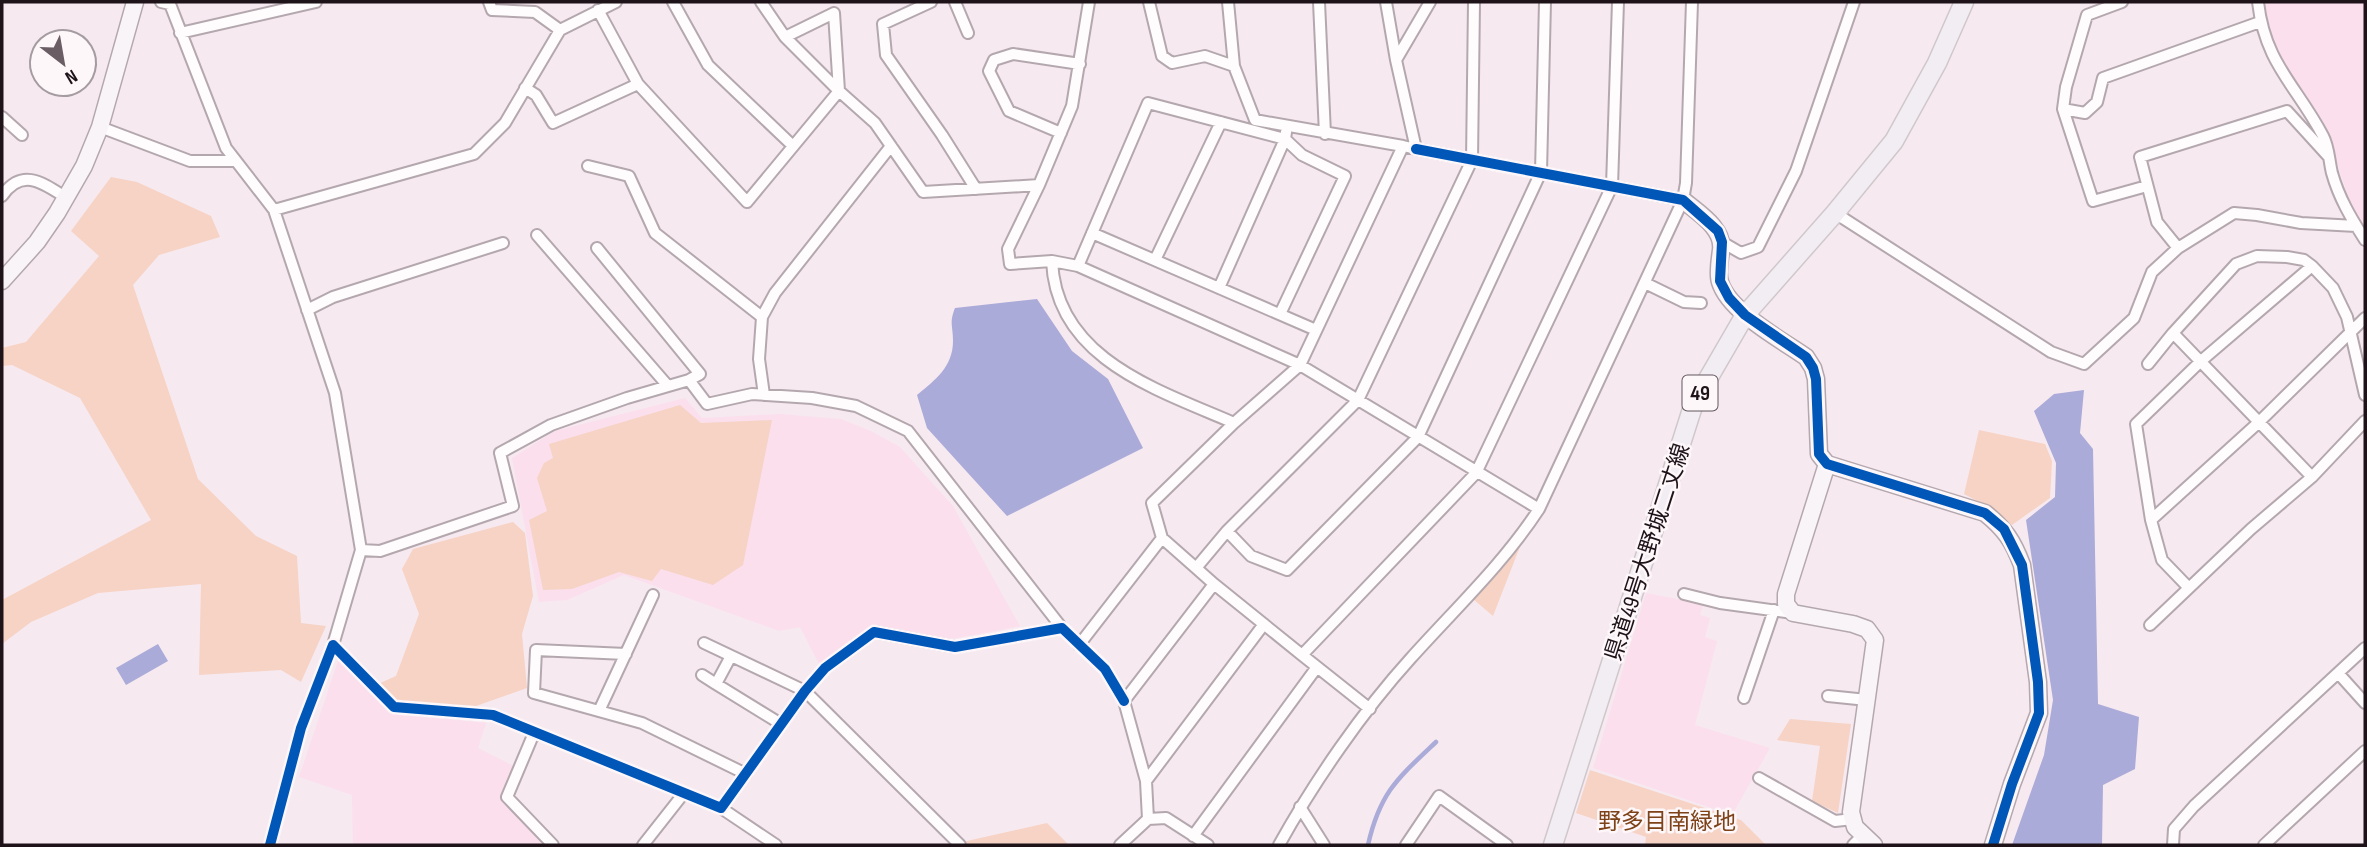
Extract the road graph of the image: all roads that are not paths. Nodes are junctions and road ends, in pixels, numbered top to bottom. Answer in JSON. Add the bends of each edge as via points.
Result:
{"nodes":[{"id":1,"x":135,"y":2,"type":"edge"},
{"id":2,"x":316,"y":2,"type":"edge"},
{"id":3,"x":489,"y":2,"type":"edge"},
{"id":4,"x":616,"y":2,"type":"edge"},
{"id":5,"x":673,"y":2,"type":"edge"},
{"id":6,"x":761,"y":2,"type":"edge"},
{"id":7,"x":931,"y":2,"type":"edge"},
{"id":8,"x":955,"y":2,"type":"edge"},
{"id":9,"x":1089,"y":2,"type":"edge"},
{"id":10,"x":1149,"y":2,"type":"edge"},
{"id":11,"x":1228,"y":2,"type":"edge"},
{"id":12,"x":1319,"y":2,"type":"edge"},
{"id":13,"x":1386,"y":2,"type":"edge"},
{"id":14,"x":1430,"y":2,"type":"edge"},
{"id":15,"x":1474,"y":2,"type":"edge"},
{"id":16,"x":1545,"y":2,"type":"edge"},
{"id":17,"x":1618,"y":2,"type":"edge"},
{"id":18,"x":1692,"y":2,"type":"edge"},
{"id":19,"x":1854,"y":2,"type":"edge"},
{"id":20,"x":1964,"y":2,"type":"edge"},
{"id":21,"x":2122,"y":2,"type":"edge"},
{"id":22,"x":2258,"y":2,"type":"edge"},
{"id":23,"x":167,"y":3,"type":"edge"},
{"id":24,"x":535,"y":7,"type":"edge"},
{"id":25,"x":598,"y":10,"type":"junction"},
{"id":26,"x":2260,"y":22,"type":"junction"},
{"id":27,"x":560,"y":30,"type":"junction"},
{"id":28,"x":180,"y":33,"type":"junction"},
{"id":29,"x":968,"y":33,"type":"dead end"},
{"id":30,"x":785,"y":37,"type":"junction"},
{"id":31,"x":1395,"y":60,"type":"junction"},
{"id":32,"x":1080,"y":64,"type":"junction"},
{"id":33,"x":1234,"y":66,"type":"junction"},
{"id":34,"x":638,"y":84,"type":"junction"},
{"id":35,"x":525,"y":89,"type":"junction"},
{"id":36,"x":839,"y":91,"type":"junction"},
{"id":37,"x":2063,"y":109,"type":"junction"},
{"id":38,"x":2,"y":117,"type":"edge"},
{"id":39,"x":1221,"y":122,"type":"junction"},
{"id":40,"x":1287,"y":126,"type":"junction"},
{"id":41,"x":100,"y":127,"type":"junction"},
{"id":42,"x":1061,"y":133,"type":"junction"},
{"id":43,"x":1325,"y":134,"type":"junction"},
{"id":44,"x":22,"y":135,"type":"dead end"},
{"id":45,"x":1285,"y":139,"type":"junction"},
{"id":46,"x":793,"y":146,"type":"junction"},
{"id":47,"x":891,"y":146,"type":"junction"},
{"id":48,"x":1403,"y":146,"type":"junction"},
{"id":49,"x":1416,"y":149,"type":"junction"},
{"id":50,"x":2328,"y":156,"type":"junction"},
{"id":51,"x":1472,"y":160,"type":"junction"},
{"id":52,"x":236,"y":161,"type":"junction"},
{"id":53,"x":588,"y":166,"type":"dead end"},
{"id":54,"x":1541,"y":172,"type":"junction"},
{"id":55,"x":1039,"y":185,"type":"junction"},
{"id":56,"x":1612,"y":186,"type":"junction"},
{"id":57,"x":2147,"y":186,"type":"junction"},
{"id":58,"x":976,"y":189,"type":"junction"},
{"id":59,"x":2,"y":196,"type":"edge"},
{"id":60,"x":65,"y":197,"type":"junction"},
{"id":61,"x":1683,"y":200,"type":"junction"},
{"id":62,"x":274,"y":210,"type":"junction"},
{"id":63,"x":1835,"y":213,"type":"junction"},
{"id":64,"x":2356,"y":226,"type":"junction"},
{"id":65,"x":1092,"y":233,"type":"junction"},
{"id":66,"x":537,"y":235,"type":"dead end"},
{"id":67,"x":2365,"y":240,"type":"edge"},
{"id":68,"x":1722,"y":242,"type":"junction"},
{"id":69,"x":503,"y":243,"type":"dead end"},
{"id":70,"x":597,"y":248,"type":"dead end"},
{"id":71,"x":2178,"y":248,"type":"junction"},
{"id":72,"x":1155,"y":260,"type":"junction"},
{"id":73,"x":1052,"y":261,"type":"junction"},
{"id":74,"x":1078,"y":266,"type":"junction"},
{"id":75,"x":2312,"y":266,"type":"junction"},
{"id":76,"x":2,"y":281,"type":"edge"},
{"id":77,"x":1645,"y":283,"type":"junction"},
{"id":78,"x":1219,"y":288,"type":"junction"},
{"id":79,"x":1701,"y":303,"type":"dead end"},
{"id":80,"x":307,"y":310,"type":"junction"},
{"id":81,"x":1280,"y":314,"type":"junction"},
{"id":82,"x":1745,"y":314,"type":"junction"},
{"id":83,"x":762,"y":317,"type":"junction"},
{"id":84,"x":2365,"y":318,"type":"edge"},
{"id":85,"x":1316,"y":330,"type":"junction"},
{"id":86,"x":2350,"y":332,"type":"junction"},
{"id":87,"x":2172,"y":333,"type":"junction"},
{"id":88,"x":2200,"y":361,"type":"junction"},
{"id":89,"x":2148,"y":364,"type":"dead end"},
{"id":90,"x":1300,"y":365,"type":"junction"},
{"id":91,"x":689,"y":380,"type":"junction"},
{"id":92,"x":668,"y":386,"type":"junction"},
{"id":93,"x":764,"y":395,"type":"junction"},
{"id":94,"x":2365,"y":396,"type":"edge"},
{"id":95,"x":1358,"y":400,"type":"junction"},
{"id":96,"x":2365,"y":421,"type":"edge"},
{"id":97,"x":1234,"y":423,"type":"junction"},
{"id":98,"x":2258,"y":423,"type":"junction"},
{"id":99,"x":1418,"y":437,"type":"junction"},
{"id":100,"x":1827,"y":464,"type":"junction"},
{"id":101,"x":1476,"y":473,"type":"junction"},
{"id":102,"x":2312,"y":477,"type":"junction"},
{"id":103,"x":1539,"y":509,"type":"junction"},
{"id":104,"x":2151,"y":520,"type":"junction"},
{"id":105,"x":1227,"y":531,"type":"junction"},
{"id":106,"x":1162,"y":538,"type":"junction"},
{"id":107,"x":361,"y":550,"type":"junction"},
{"id":108,"x":1196,"y":568,"type":"junction"},
{"id":109,"x":1214,"y":584,"type":"junction"},
{"id":110,"x":2189,"y":588,"type":"junction"},
{"id":111,"x":1684,"y":594,"type":"dead end"},
{"id":112,"x":653,"y":595,"type":"dead end"},
{"id":113,"x":1774,"y":610,"type":"junction"},
{"id":114,"x":1793,"y":613,"type":"junction"},
{"id":115,"x":1264,"y":624,"type":"junction"},
{"id":116,"x":2150,"y":625,"type":"dead end"},
{"id":117,"x":1062,"y":628,"type":"junction"},
{"id":118,"x":704,"y":643,"type":"dead end"},
{"id":119,"x":333,"y":645,"type":"junction"},
{"id":120,"x":1079,"y":645,"type":"junction"},
{"id":121,"x":2365,"y":648,"type":"edge"},
{"id":122,"x":626,"y":654,"type":"junction"},
{"id":123,"x":1302,"y":655,"type":"junction"},
{"id":124,"x":731,"y":656,"type":"junction"},
{"id":125,"x":1317,"y":667,"type":"junction"},
{"id":126,"x":2338,"y":673,"type":"junction"},
{"id":127,"x":702,"y":675,"type":"dead end"},
{"id":128,"x":716,"y":684,"type":"junction"},
{"id":129,"x":805,"y":691,"type":"junction"},
{"id":130,"x":1828,"y":696,"type":"dead end"},
{"id":131,"x":1744,"y":698,"type":"dead end"},
{"id":132,"x":1867,"y":700,"type":"junction"},
{"id":133,"x":1124,"y":701,"type":"junction"},
{"id":134,"x":2365,"y":703,"type":"edge"},
{"id":135,"x":1370,"y":709,"type":"junction"},
{"id":136,"x":600,"y":711,"type":"junction"},
{"id":137,"x":781,"y":724,"type":"junction"},
{"id":138,"x":534,"y":733,"type":"junction"},
{"id":139,"x":2365,"y":751,"type":"edge"},
{"id":140,"x":746,"y":774,"type":"junction"},
{"id":141,"x":1759,"y":778,"type":"dead end"},
{"id":142,"x":1146,"y":780,"type":"junction"},
{"id":143,"x":684,"y":793,"type":"junction"},
{"id":144,"x":1300,"y":807,"type":"junction"},
{"id":145,"x":721,"y":808,"type":"junction"},
{"id":146,"x":1148,"y":819,"type":"junction"},
{"id":147,"x":1853,"y":819,"type":"junction"},
{"id":148,"x":1194,"y":836,"type":"junction"},
{"id":149,"x":1864,"y":842,"type":"edge"},
{"id":150,"x":270,"y":845,"type":"edge"},
{"id":151,"x":553,"y":845,"type":"edge"},
{"id":152,"x":643,"y":845,"type":"edge"},
{"id":153,"x":776,"y":845,"type":"edge"},
{"id":154,"x":960,"y":845,"type":"edge"},
{"id":155,"x":1120,"y":845,"type":"edge"},
{"id":156,"x":1209,"y":845,"type":"edge"},
{"id":157,"x":1279,"y":845,"type":"edge"},
{"id":158,"x":1324,"y":845,"type":"edge"},
{"id":159,"x":1406,"y":845,"type":"edge"},
{"id":160,"x":1507,"y":845,"type":"edge"},
{"id":161,"x":1552,"y":845,"type":"edge"},
{"id":162,"x":1993,"y":845,"type":"edge"},
{"id":163,"x":2173,"y":845,"type":"edge"},
{"id":164,"x":2264,"y":845,"type":"edge"}],
"edges":[{"from":1,"to":41,"type":"street"},
{"from":2,"to":28,"type":"street"},
{"from":3,"to":24,"type":"street","via":[[492,10]]},
{"from":4,"to":25,"type":"street"},
{"from":5,"to":46,"type":"street","via":[[708,65]]},
{"from":6,"to":30,"type":"street"},
{"from":7,"to":58,"type":"street","via":[[883,24],[886,55]]},
{"from":8,"to":29,"type":"street"},
{"from":9,"to":32,"type":"street"},
{"from":10,"to":33,"type":"street","via":[[1162,56],[1172,63],[1205,56]]},
{"from":11,"to":33,"type":"street"},
{"from":12,"to":43,"type":"street"},
{"from":13,"to":31,"type":"street"},
{"from":14,"to":31,"type":"street"},
{"from":15,"to":51,"type":"street"},
{"from":16,"to":54,"type":"street"},
{"from":17,"to":56,"type":"street"},
{"from":18,"to":61,"type":"street"},
{"from":19,"to":68,"type":"street","via":[[1796,171],[1758,247],[1741,253]]},
{"from":20,"to":63,"type":"main road","name":"県道49号大野城二丈線","number":"49","via":[[1894,141]]},
{"from":21,"to":37,"type":"street","via":[[2087,15]]},
{"from":22,"to":26,"type":"street"},
{"from":23,"to":28,"type":"street"},
{"from":24,"to":27,"type":"street"},
{"from":25,"to":27,"type":"street"},
{"from":25,"to":34,"type":"street"},
{"from":26,"to":37,"type":"street","via":[[2103,78],[2097,102],[2085,113]]},
{"from":26,"to":50,"type":"street","via":[[2274,61],[2324,138]]},
{"from":27,"to":35,"type":"street"},
{"from":28,"to":52,"type":"street","via":[[226,148]]},
{"from":30,"to":36,"type":"street"},
{"from":30,"to":36,"type":"street","via":[[834,13]]},
{"from":31,"to":49,"type":"street"},
{"from":32,"to":42,"type":"street"},
{"from":32,"to":42,"type":"street","via":[[1013,54],[994,60],[989,71],[1009,111]]},
{"from":33,"to":40,"type":"street","via":[[1255,120]]},
{"from":34,"to":35,"type":"street","via":[[553,123],[536,95]]},
{"from":34,"to":46,"type":"street","via":[[747,202]]},
{"from":35,"to":62,"type":"street","via":[[505,123],[474,155]]},
{"from":36,"to":46,"type":"street"},
{"from":36,"to":47,"type":"street","via":[[876,123]]},
{"from":37,"to":57,"type":"street","via":[[2093,201]]},
{"from":38,"to":44,"type":"street"},
{"from":39,"to":45,"type":"street"},
{"from":39,"to":65,"type":"street","via":[[1148,103]]},
{"from":39,"to":72,"type":"street"},
{"from":40,"to":43,"type":"street"},
{"from":40,"to":45,"type":"street"},
{"from":41,"to":52,"type":"street","via":[[190,161]]},
{"from":41,"to":60,"type":"street"},
{"from":42,"to":55,"type":"street"},
{"from":43,"to":48,"type":"street"},
{"from":45,"to":78,"type":"street"},
{"from":45,"to":81,"type":"street","via":[[1303,155],[1345,176]]},
{"from":47,"to":58,"type":"street","via":[[923,192]]},
{"from":47,"to":83,"type":"street","via":[[775,293]]},
{"from":48,"to":49,"type":"street"},
{"from":48,"to":85,"type":"street"},
{"from":49,"to":51,"type":"street"},
{"from":50,"to":57,"type":"street","via":[[2287,111],[2140,157]]},
{"from":50,"to":64,"type":"street","via":[[2346,212]]},
{"from":51,"to":54,"type":"street"},
{"from":51,"to":95,"type":"street"},
{"from":52,"to":62,"type":"street"},
{"from":53,"to":83,"type":"street","via":[[629,176],[656,233]]},
{"from":54,"to":56,"type":"street"},
{"from":54,"to":99,"type":"street"},
{"from":55,"to":58,"type":"street"},
{"from":55,"to":73,"type":"street","via":[[1008,249],[1010,264]]},
{"from":56,"to":61,"type":"street"},
{"from":56,"to":101,"type":"street"},
{"from":57,"to":71,"type":"street","via":[[2157,222]]},
{"from":59,"to":60,"type":"street","via":[[6,189],[32,178]]},
{"from":60,"to":76,"type":"street","via":[[37,242]]},
{"from":61,"to":68,"type":"street","via":[[1718,231]]},
{"from":61,"to":77,"type":"street"},
{"from":62,"to":80,"type":"street"},
{"from":63,"to":71,"type":"street","via":[[2051,352],[2084,364],[2134,318],[2152,272]]},
{"from":63,"to":82,"type":"main road","name":"県道49号大野城二丈線","number":"49"},
{"from":64,"to":67,"type":"street"},
{"from":64,"to":71,"type":"street","via":[[2234,213]]},
{"from":65,"to":72,"type":"street"},
{"from":65,"to":74,"type":"street"},
{"from":66,"to":92,"type":"street"},
{"from":68,"to":82,"type":"street","via":[[1720,281]]},
{"from":69,"to":80,"type":"street","via":[[333,297]]},
{"from":70,"to":91,"type":"street","via":[[700,374]]},
{"from":72,"to":78,"type":"street"},
{"from":73,"to":74,"type":"street"},
{"from":73,"to":97,"type":"street","via":[[1053,285],[1065,314],[1086,344],[1135,380]]},
{"from":74,"to":90,"type":"street"},
{"from":75,"to":86,"type":"street","via":[[2333,288]]},
{"from":75,"to":87,"type":"street","via":[[2304,260],[2257,256],[2236,264]]},
{"from":75,"to":88,"type":"street"},
{"from":77,"to":79,"type":"street","via":[[1684,302]]},
{"from":77,"to":103,"type":"street"},
{"from":78,"to":81,"type":"street"},
{"from":80,"to":107,"type":"street","via":[[335,393]]},
{"from":81,"to":85,"type":"street"},
{"from":82,"to":100,"type":"street","via":[[1806,357],[1813,368],[1819,454]]},
{"from":82,"to":161,"type":"main road","name":"県道49号大野城二丈線","number":"49","via":[[1694,403]]},
{"from":83,"to":93,"type":"street","via":[[759,359]]},
{"from":84,"to":86,"type":"street"},
{"from":85,"to":90,"type":"street"},
{"from":86,"to":94,"type":"street"},
{"from":86,"to":98,"type":"street"},
{"from":87,"to":88,"type":"street"},
{"from":87,"to":89,"type":"street"},
{"from":88,"to":98,"type":"street"},
{"from":88,"to":104,"type":"street","via":[[2136,424]]},
{"from":90,"to":95,"type":"street"},
{"from":90,"to":97,"type":"street"},
{"from":91,"to":92,"type":"street"},
{"from":91,"to":93,"type":"street","via":[[707,404]]},
{"from":92,"to":107,"type":"street","via":[[551,425],[500,453],[513,506],[380,551]]},
{"from":93,"to":117,"type":"street","via":[[856,406],[908,431]]},
{"from":95,"to":99,"type":"street"},
{"from":95,"to":105,"type":"street"},
{"from":96,"to":102,"type":"street"},
{"from":97,"to":106,"type":"street","via":[[1152,503]]},
{"from":98,"to":102,"type":"street"},
{"from":98,"to":104,"type":"street"},
{"from":99,"to":101,"type":"street"},
{"from":99,"to":105,"type":"street","via":[[1287,570],[1251,556]]},
{"from":100,"to":114,"type":"street","via":[[1786,594]]},
{"from":100,"to":162,"type":"street","via":[[1985,513],[2004,529],[2015,547],[2022,565],[2039,713]]},
{"from":101,"to":103,"type":"street"},
{"from":101,"to":123,"type":"street"},
{"from":102,"to":110,"type":"street"},
{"from":103,"to":135,"type":"street","via":[[1517,542]]},
{"from":104,"to":110,"type":"street","via":[[2162,560]]},
{"from":105,"to":108,"type":"street"},
{"from":106,"to":108,"type":"street"},
{"from":106,"to":120,"type":"street"},
{"from":107,"to":119,"type":"street"},
{"from":108,"to":109,"type":"street"},
{"from":109,"to":115,"type":"street"},
{"from":109,"to":133,"type":"street"},
{"from":110,"to":116,"type":"street"},
{"from":111,"to":113,"type":"street"},
{"from":112,"to":122,"type":"street"},
{"from":113,"to":114,"type":"street"},
{"from":113,"to":131,"type":"street"},
{"from":114,"to":132,"type":"street","via":[[1867,629],[1875,640]]},
{"from":115,"to":123,"type":"street"},
{"from":115,"to":142,"type":"street"},
{"from":117,"to":120,"type":"street"},
{"from":117,"to":129,"type":"street","via":[[955,647],[874,632],[825,668]]},
{"from":118,"to":124,"type":"street"},
{"from":119,"to":138,"type":"street","via":[[394,707],[493,715]]},
{"from":119,"to":150,"type":"street","via":[[301,728]]},
{"from":120,"to":133,"type":"street","via":[[1105,669]]},
{"from":121,"to":126,"type":"street"},
{"from":122,"to":136,"type":"street"},
{"from":122,"to":136,"type":"street","via":[[536,650],[534,693]]},
{"from":123,"to":125,"type":"street"},
{"from":124,"to":128,"type":"street"},
{"from":124,"to":129,"type":"street"},
{"from":125,"to":135,"type":"street"},
{"from":125,"to":148,"type":"street"},
{"from":126,"to":134,"type":"street"},
{"from":126,"to":163,"type":"street","via":[[2194,806],[2174,829]]},
{"from":127,"to":128,"type":"street"},
{"from":128,"to":137,"type":"street"},
{"from":129,"to":137,"type":"street"},
{"from":129,"to":154,"type":"street"},
{"from":130,"to":132,"type":"street"},
{"from":132,"to":147,"type":"street"},
{"from":133,"to":142,"type":"street"},
{"from":135,"to":144,"type":"street"},
{"from":136,"to":140,"type":"street","via":[[642,723]]},
{"from":137,"to":140,"type":"street"},
{"from":138,"to":143,"type":"street"},
{"from":138,"to":151,"type":"street","via":[[507,797]]},
{"from":139,"to":164,"type":"street"},
{"from":140,"to":145,"type":"street"},
{"from":141,"to":147,"type":"street","via":[[1835,821]]},
{"from":142,"to":146,"type":"street"},
{"from":143,"to":145,"type":"street"},
{"from":143,"to":152,"type":"street"},
{"from":144,"to":157,"type":"street"},
{"from":144,"to":158,"type":"street"},
{"from":145,"to":153,"type":"street"},
{"from":146,"to":148,"type":"street","via":[[1166,818]]},
{"from":146,"to":155,"type":"street"},
{"from":147,"to":149,"type":"street"},
{"from":148,"to":156,"type":"street"},
{"from":159,"to":160,"type":"street","via":[[1439,796]]}]}
